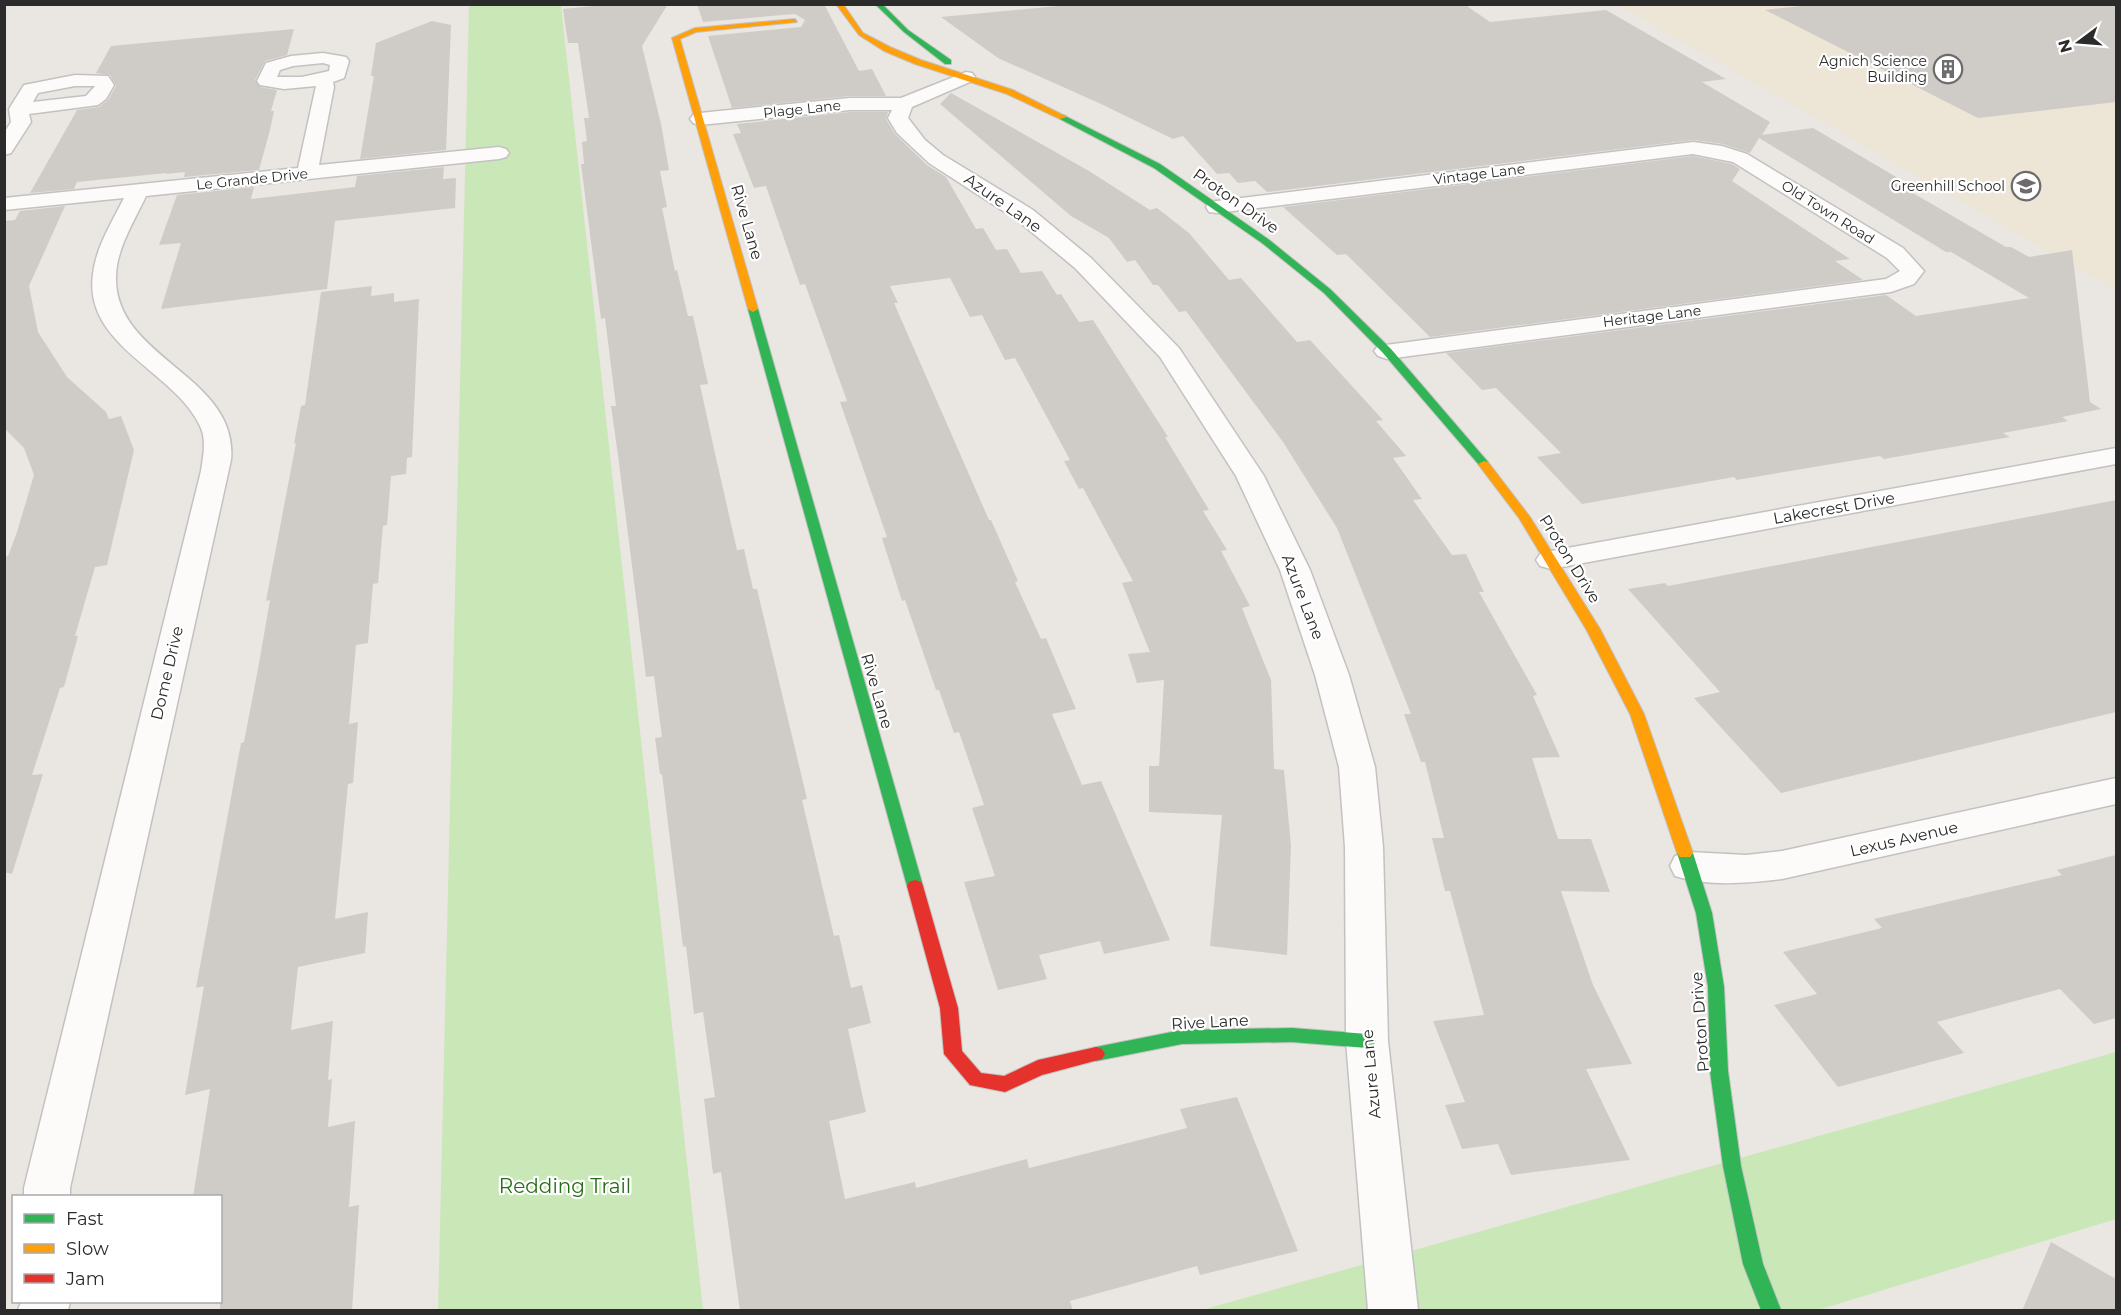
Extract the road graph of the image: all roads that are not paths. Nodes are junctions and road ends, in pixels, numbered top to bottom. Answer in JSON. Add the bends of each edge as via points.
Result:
{"nodes":[{"id":1,"x":838,"y":4,"type":"edge"},
{"id":2,"x":878,"y":4,"type":"edge"},
{"id":3,"x":795,"y":21,"type":"dead end"},
{"id":4,"x":966,"y":76,"type":"junction"},
{"id":5,"x":323,"y":80,"type":"dead end"},
{"id":6,"x":904,"y":104,"type":"junction"},
{"id":7,"x":19,"y":109,"type":"dead end"},
{"id":8,"x":700,"y":119,"type":"junction"},
{"id":9,"x":4,"y":149,"type":"edge"},
{"id":10,"x":499,"y":153,"type":"dead end"},
{"id":11,"x":1740,"y":158,"type":"joint"},
{"id":12,"x":307,"y":173,"type":"junction"},
{"id":13,"x":138,"y":191,"type":"junction"},
{"id":14,"x":4,"y":204,"type":"edge"},
{"id":15,"x":1217,"y":207,"type":"junction"},
{"id":16,"x":1912,"y":271,"type":"joint"},
{"id":17,"x":1387,"y":351,"type":"junction"},
{"id":18,"x":2116,"y":456,"type":"edge"},
{"id":19,"x":1551,"y":560,"type":"junction"},
{"id":20,"x":2116,"y":790,"type":"edge"},
{"id":21,"x":1689,"y":866,"type":"junction"},
{"id":22,"x":1367,"y":1041,"type":"junction"},
{"id":23,"x":47,"y":1195,"type":"edge"},
{"id":24,"x":1393,"y":1311,"type":"edge"},
{"id":25,"x":1771,"y":1311,"type":"edge"}],
"edges":[{"from":1,"to":4,"type":"street","name":"Proton Drive","via":[[861,34],[887,49]]},
{"from":2,"to":4,"type":"street","name":"Proton Drive","via":[[906,31]]},
{"from":3,"to":8,"type":"street","name":"Rive Lane","via":[[695,30],[676,38]]},
{"from":4,"to":6,"type":"street"},
{"from":4,"to":15,"type":"street","name":"Proton Drive","via":[[1086,128],[1157,166]]},
{"from":5,"to":12,"type":"street","via":[[325,87]]},
{"from":6,"to":8,"type":"street","name":"Plage Lane","via":[[850,104]]},
{"from":6,"to":22,"type":"street","name":"Azure Lane","via":[[898,118],[918,144],[1025,215],[1083,263],[1170,353],[1250,476],[1295,570],[1332,675],[1357,767],[1364,847]]},
{"from":7,"to":9,"type":"street","via":[[21,122]]},
{"from":8,"to":22,"type":"street","name":"Rive Lane","via":[[949,1008],[953,1054],[976,1080],[1005,1084],[1049,1065],[1182,1038],[1292,1035]]},
{"from":10,"to":12,"type":"street","name":"Le Grande Drive"},
{"from":11,"to":15,"type":"street","name":"Vintage Lane","via":[[1692,148]]},
{"from":11,"to":16,"type":"street","name":"Old Town Road","via":[[1895,253]]},
{"from":12,"to":13,"type":"street","name":"Le Grande Drive"},
{"from":13,"to":14,"type":"street","name":"Le Grande Drive"},
{"from":13,"to":23,"type":"street","name":"Dome Drive","via":[[107,263],[104,278],[108,305],[121,329],[201,406],[214,426],[218,447]]},
{"from":15,"to":17,"type":"street","name":"Proton Drive","via":[[1327,291]]},
{"from":16,"to":17,"type":"street","name":"Heritage Lane","via":[[1906,279],[1891,285]]},
{"from":17,"to":19,"type":"street","name":"Proton Drive","via":[[1491,472]]},
{"from":18,"to":19,"type":"street","name":"Lakecrest Drive"},
{"from":19,"to":21,"type":"street","name":"Proton Drive","via":[[1593,629],[1637,714]]},
{"from":20,"to":21,"type":"street","name":"Lexus Avenue","via":[[1782,865]]},
{"from":21,"to":25,"type":"street","name":"Proton Drive","via":[[1704,913],[1716,987],[1719,1071],[1732,1166],[1753,1264]]},
{"from":22,"to":24,"type":"street","name":"Azure Lane"}]}
